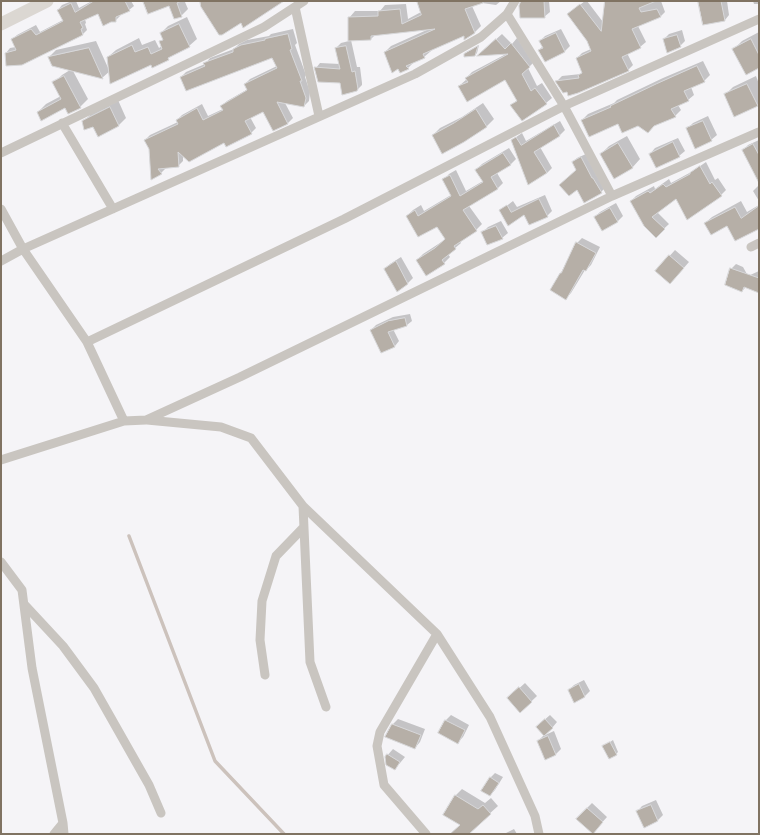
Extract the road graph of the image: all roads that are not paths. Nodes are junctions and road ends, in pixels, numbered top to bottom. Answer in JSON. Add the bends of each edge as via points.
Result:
{"nodes":[{"id":1,"x":304,"y":1,"type":"edge"},
{"id":2,"x":515,"y":1,"type":"edge"},
{"id":3,"x":44,"y":2,"type":"edge"},
{"id":4,"x":295,"y":7,"type":"junction"},
{"id":5,"x":507,"y":14,"type":"junction"},
{"id":6,"x":759,"y":19,"type":"edge"},
{"id":7,"x":1,"y":24,"type":"edge"},
{"id":8,"x":564,"y":106,"type":"junction"},
{"id":9,"x":320,"y":116,"type":"junction"},
{"id":10,"x":62,"y":124,"type":"junction"},
{"id":11,"x":759,"y":132,"type":"edge"},
{"id":12,"x":1,"y":153,"type":"edge"},
{"id":13,"x":612,"y":196,"type":"junction"},
{"id":14,"x":1,"y":209,"type":"edge"},
{"id":15,"x":112,"y":209,"type":"junction"},
{"id":16,"x":23,"y":249,"type":"junction"},
{"id":17,"x":1,"y":261,"type":"edge"},
{"id":18,"x":87,"y":342,"type":"junction"},
{"id":19,"x":146,"y":420,"type":"junction"},
{"id":20,"x":124,"y":421,"type":"junction"},
{"id":21,"x":1,"y":460,"type":"edge"},
{"id":22,"x":303,"y":506,"type":"junction"},
{"id":23,"x":304,"y":527,"type":"junction"},
{"id":24,"x":1,"y":562,"type":"edge"},
{"id":25,"x":24,"y":604,"type":"junction"},
{"id":26,"x":437,"y":634,"type":"junction"},
{"id":27,"x":265,"y":675,"type":"dead end"},
{"id":28,"x":326,"y":707,"type":"dead end"},
{"id":29,"x":161,"y":813,"type":"dead end"},
{"id":30,"x":63,"y":823,"type":"junction"},
{"id":31,"x":54,"y":834,"type":"edge"},
{"id":32,"x":64,"y":834,"type":"edge"},
{"id":33,"x":426,"y":834,"type":"edge"},
{"id":34,"x":539,"y":834,"type":"edge"}],
"edges":[{"from":1,"to":4,"type":"street"},
{"from":2,"to":5,"type":"street"},
{"from":3,"to":7,"type":"main road"},
{"from":4,"to":9,"type":"street"},
{"from":4,"to":10,"type":"street","via":[[264,27]]},
{"from":5,"to":8,"type":"street"},
{"from":5,"to":9,"type":"street","via":[[481,37],[422,70]]},
{"from":6,"to":8,"type":"street"},
{"from":8,"to":13,"type":"street"},
{"from":8,"to":18,"type":"street","via":[[344,219]]},
{"from":9,"to":15,"type":"street"},
{"from":10,"to":12,"type":"street"},
{"from":10,"to":15,"type":"street"},
{"from":11,"to":13,"type":"street"},
{"from":13,"to":19,"type":"street"},
{"from":14,"to":16,"type":"street"},
{"from":15,"to":16,"type":"street"},
{"from":16,"to":17,"type":"street"},
{"from":16,"to":18,"type":"street"},
{"from":18,"to":20,"type":"street"},
{"from":19,"to":20,"type":"street"},
{"from":19,"to":22,"type":"street","via":[[221,427],[251,438]]},
{"from":20,"to":21,"type":"street"},
{"from":22,"to":23,"type":"street"},
{"from":22,"to":26,"type":"street"},
{"from":23,"to":27,"type":"street","via":[[276,556],[262,601],[260,640]]},
{"from":23,"to":28,"type":"street","via":[[310,662]]},
{"from":24,"to":25,"type":"street","via":[[22,590]]},
{"from":25,"to":29,"type":"street","via":[[63,646],[94,688],[149,785]]},
{"from":25,"to":30,"type":"street","via":[[32,668]]},
{"from":26,"to":33,"type":"street","via":[[380,732],[377,746],[384,785]]},
{"from":26,"to":34,"type":"street","via":[[490,717],[535,816]]},
{"from":30,"to":31,"type":"street"},
{"from":30,"to":32,"type":"street"}]}
